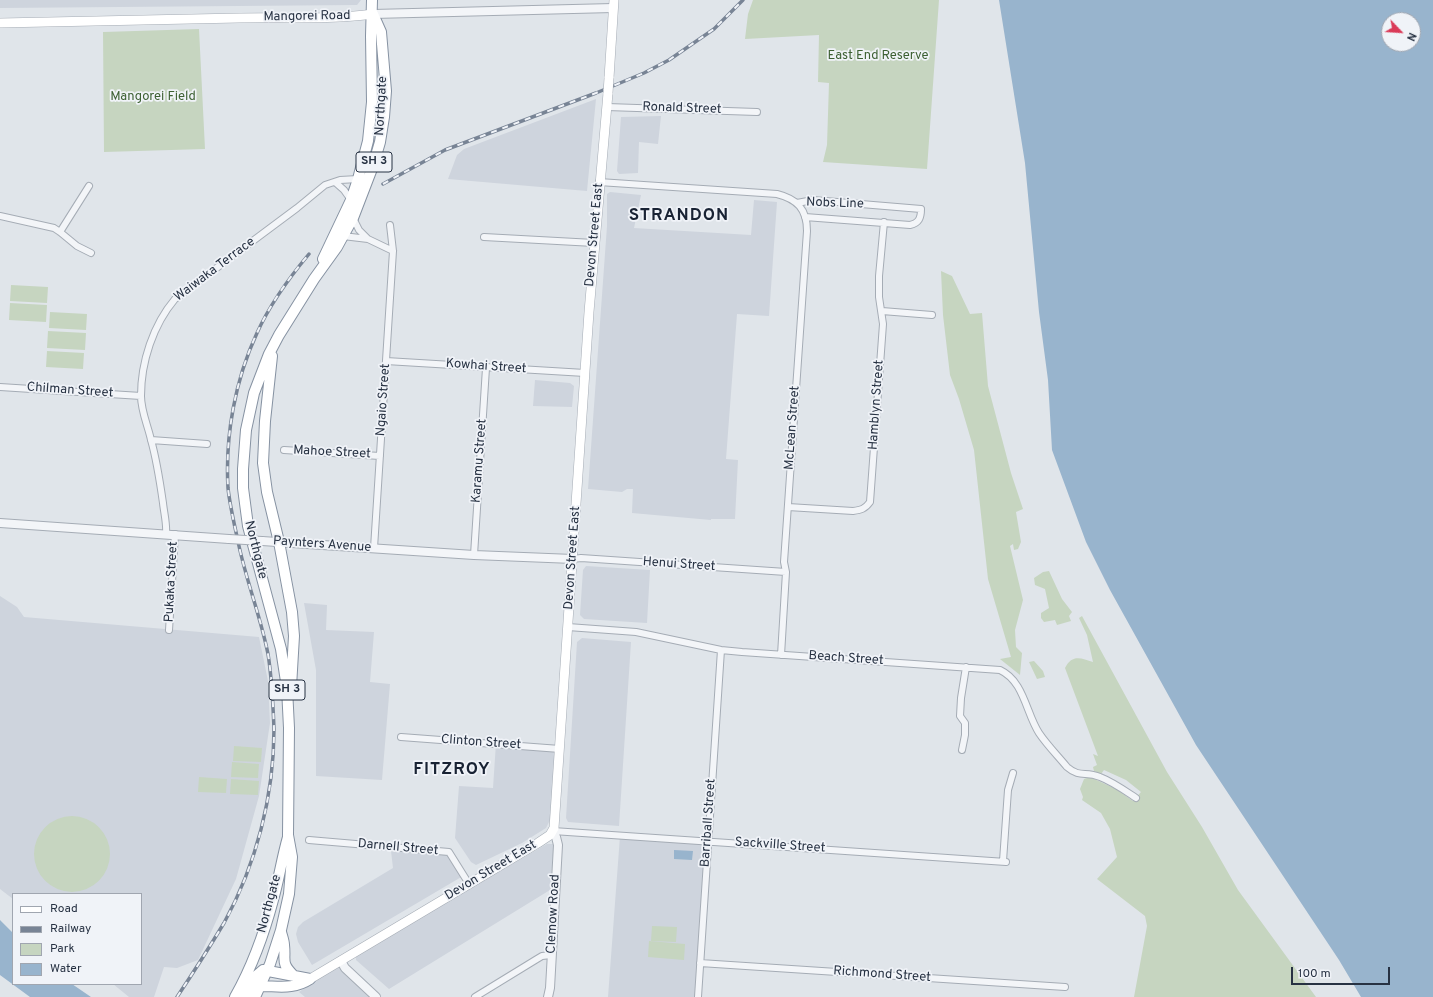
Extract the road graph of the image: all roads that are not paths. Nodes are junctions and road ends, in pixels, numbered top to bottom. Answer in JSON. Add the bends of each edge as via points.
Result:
{"nodes":[{"id":1,"x":372,"y":0,"type":"edge"},
{"id":2,"x":613,"y":4,"type":"edge"},
{"id":3,"x":373,"y":14,"type":"junction"},
{"id":4,"x":0,"y":23,"type":"edge"},
{"id":5,"x":607,"y":107,"type":"junction"},
{"id":6,"x":758,"y":112,"type":"dead end"},
{"id":7,"x":358,"y":179,"type":"junction"},
{"id":8,"x":335,"y":182,"type":"junction"},
{"id":9,"x":599,"y":182,"type":"junction"},
{"id":10,"x":90,"y":186,"type":"dead end"},
{"id":11,"x":351,"y":200,"type":"junction"},
{"id":12,"x":797,"y":203,"type":"junction"},
{"id":13,"x":0,"y":216,"type":"edge"},
{"id":14,"x":805,"y":217,"type":"junction"},
{"id":15,"x":353,"y":218,"type":"junction"},
{"id":16,"x":884,"y":222,"type":"junction"},
{"id":17,"x":390,"y":225,"type":"dead end"},
{"id":18,"x":60,"y":232,"type":"junction"},
{"id":19,"x":343,"y":236,"type":"junction"},
{"id":20,"x":484,"y":237,"type":"dead end"},
{"id":21,"x":368,"y":239,"type":"junction"},
{"id":22,"x":594,"y":244,"type":"junction"},
{"id":23,"x":393,"y":251,"type":"junction"},
{"id":24,"x":91,"y":253,"type":"dead end"},
{"id":25,"x":314,"y":279,"type":"junction"},
{"id":26,"x":882,"y":311,"type":"junction"},
{"id":27,"x":932,"y":315,"type":"dead end"},
{"id":28,"x":279,"y":335,"type":"junction"},
{"id":29,"x":386,"y":361,"type":"junction"},
{"id":30,"x":486,"y":368,"type":"junction"},
{"id":31,"x":585,"y":373,"type":"junction"},
{"id":32,"x":0,"y":387,"type":"edge"},
{"id":33,"x":141,"y":396,"type":"junction"},
{"id":34,"x":151,"y":440,"type":"junction"},
{"id":35,"x":207,"y":444,"type":"dead end"},
{"id":36,"x":284,"y":450,"type":"dead end"},
{"id":37,"x":380,"y":456,"type":"junction"},
{"id":38,"x":788,"y":507,"type":"junction"},
{"id":39,"x":0,"y":523,"type":"edge"},
{"id":40,"x":171,"y":534,"type":"junction"},
{"id":41,"x":279,"y":542,"type":"junction"},
{"id":42,"x":374,"y":548,"type":"junction"},
{"id":43,"x":474,"y":555,"type":"junction"},
{"id":44,"x":573,"y":559,"type":"junction"},
{"id":45,"x":786,"y":572,"type":"junction"},
{"id":46,"x":568,"y":627,"type":"junction"},
{"id":47,"x":170,"y":630,"type":"dead end"},
{"id":48,"x":721,"y":650,"type":"junction"},
{"id":49,"x":781,"y":655,"type":"junction"},
{"id":50,"x":966,"y":667,"type":"junction"},
{"id":51,"x":289,"y":708,"type":"junction"},
{"id":52,"x":401,"y":737,"type":"dead end"},
{"id":53,"x":560,"y":749,"type":"junction"},
{"id":54,"x":962,"y":750,"type":"dead end"},
{"id":55,"x":1013,"y":773,"type":"dead end"},
{"id":56,"x":1136,"y":798,"type":"dead end"},
{"id":57,"x":553,"y":831,"type":"junction"},
{"id":58,"x":288,"y":836,"type":"junction"},
{"id":59,"x":309,"y":840,"type":"dead end"},
{"id":60,"x":708,"y":842,"type":"junction"},
{"id":61,"x":469,"y":884,"type":"junction"},
{"id":62,"x":281,"y":930,"type":"junction"},
{"id":63,"x":551,"y":955,"type":"junction"},
{"id":64,"x":341,"y":961,"type":"junction"},
{"id":65,"x":700,"y":962,"type":"junction"},
{"id":66,"x":267,"y":971,"type":"junction"},
{"id":67,"x":294,"y":976,"type":"junction"},
{"id":68,"x":310,"y":979,"type":"junction"},
{"id":69,"x":260,"y":986,"type":"junction"},
{"id":70,"x":1065,"y":987,"type":"dead end"},
{"id":71,"x":235,"y":997,"type":"edge"},
{"id":72,"x":245,"y":997,"type":"edge"},
{"id":73,"x":255,"y":997,"type":"edge"},
{"id":74,"x":376,"y":997,"type":"edge"},
{"id":75,"x":474,"y":997,"type":"edge"},
{"id":76,"x":548,"y":997,"type":"edge"},
{"id":77,"x":698,"y":997,"type":"edge"}],
"edges":[{"from":1,"to":3,"type":"highway","name":"Northgate","number":"SH 3"},
{"from":2,"to":3,"type":"street","name":"Mangorei Road"},
{"from":2,"to":5,"type":"main road","name":"Devon Street East","bridge":true},
{"from":3,"to":4,"type":"main road","name":"Mangorei Road","via":[[295,18]]},
{"from":3,"to":7,"type":"highway","name":"Northgate","number":"SH 3","via":[[372,102],[368,141]]},
{"from":3,"to":15,"type":"highway","name":"Northgate","number":"SH 3","via":[[381,32],[386,90],[384,117],[373,166]]},
{"from":5,"to":6,"type":"street","name":"Ronald Street"},
{"from":5,"to":9,"type":"main road","name":"Devon Street East"},
{"from":7,"to":8,"type":"street","name":"Waiwaka Terrace"},
{"from":7,"to":11,"type":"highway","name":"Northgate","number":"SH 3"},
{"from":8,"to":11,"type":"street"},
{"from":8,"to":33,"type":"street","name":"Waiwaka Terrace","via":[[325,185],[175,300],[166,310],[154,333],[144,368]]},
{"from":9,"to":12,"type":"street","name":"Nobs Line","via":[[777,194]]},
{"from":9,"to":22,"type":"main road","name":"Devon Street East"},
{"from":10,"to":18,"type":"street"},
{"from":11,"to":25,"type":"highway","name":"Northgate","number":"SH 3"},
{"from":12,"to":14,"type":"street","name":"McLean Street"},
{"from":12,"to":16,"type":"street","name":"Nobs Line","via":[[813,200],[921,209],[920,218],[915,224]]},
{"from":13,"to":18,"type":"street","via":[[46,226]]},
{"from":14,"to":16,"type":"street","name":"Nobs Line"},
{"from":14,"to":38,"type":"street","name":"McLean Street","via":[[807,231]]},
{"from":15,"to":19,"type":"highway","name":"Northgate","number":"SH 3"},
{"from":15,"to":21,"type":"street"},
{"from":16,"to":26,"type":"street","name":"Hamblyn Street","via":[[879,276]]},
{"from":17,"to":23,"type":"street","name":"Ngaio Street"},
{"from":18,"to":24,"type":"street","via":[[77,246]]},
{"from":19,"to":21,"type":"street"},
{"from":19,"to":25,"type":"highway","name":"Northgate","number":"SH 3"},
{"from":20,"to":22,"type":"street"},
{"from":21,"to":23,"type":"street"},
{"from":22,"to":31,"type":"main road","name":"Devon Street East"},
{"from":23,"to":29,"type":"street","name":"Ngaio Street"},
{"from":25,"to":28,"type":"highway","name":"Northgate","number":"SH 3"},
{"from":26,"to":27,"type":"street"},
{"from":26,"to":38,"type":"street","name":"Hamblyn Street","via":[[870,502],[866,508],[853,511]]},
{"from":28,"to":41,"type":"highway","via":[[272,360],[263,449],[267,492]]},
{"from":28,"to":51,"type":"highway","name":"Northgate","number":"SH 3","via":[[261,373],[250,411],[244,449],[243,488],[248,526],[281,649]]},
{"from":29,"to":30,"type":"street","name":"Kowhai Street"},
{"from":29,"to":37,"type":"street","name":"Ngaio Street"},
{"from":30,"to":31,"type":"street","name":"Kowhai Street"},
{"from":30,"to":43,"type":"street","name":"Karamu Street"},
{"from":31,"to":44,"type":"main road","name":"Devon Street East"},
{"from":32,"to":33,"type":"street","name":"Chilman Street"},
{"from":33,"to":34,"type":"street","name":"Waiwaka Terrace"},
{"from":34,"to":35,"type":"street"},
{"from":34,"to":40,"type":"street","name":"Waiwaka Terrace"},
{"from":36,"to":37,"type":"street","name":"Mahoe Street"},
{"from":37,"to":42,"type":"street","name":"Ngaio Street"},
{"from":38,"to":45,"type":"street","name":"McLean Street","via":[[784,562]]},
{"from":39,"to":40,"type":"street","name":"Paynters Avenue"},
{"from":40,"to":41,"type":"street","name":"Paynters Avenue","bridge":true},
{"from":40,"to":47,"type":"street","name":"Pukaka Street"},
{"from":41,"to":42,"type":"street","name":"Paynters Avenue"},
{"from":41,"to":51,"type":"highway","via":[[294,630]]},
{"from":42,"to":43,"type":"street","name":"Paynters Avenue"},
{"from":43,"to":44,"type":"street","name":"Paynters Avenue"},
{"from":44,"to":45,"type":"street","name":"Henui Street"},
{"from":44,"to":46,"type":"main road","name":"Devon Street East"},
{"from":45,"to":49,"type":"street","name":"McLean Street"},
{"from":46,"to":48,"type":"street","name":"Beach Street","via":[[636,632]]},
{"from":46,"to":53,"type":"main road","name":"Devon Street East"},
{"from":48,"to":49,"type":"street","name":"Beach Street"},
{"from":48,"to":60,"type":"street","name":"Barriball Street"},
{"from":49,"to":50,"type":"street","name":"Beach Street"},
{"from":50,"to":54,"type":"street","via":[[960,716],[965,723]]},
{"from":50,"to":56,"type":"street","name":"Beach Street","via":[[1000,670],[1011,677],[1038,731],[1072,771],[1081,775],[1099,776]]},
{"from":51,"to":58,"type":"highway","name":"Northgate","number":"SH 3"},
{"from":52,"to":53,"type":"street","name":"Clinton Street"},
{"from":53,"to":57,"type":"main road","name":"Devon Street East","via":[[556,821]]},
{"from":55,"to":60,"type":"street","name":"Sackville Street","via":[[1008,790],[1005,862]]},
{"from":57,"to":60,"type":"street","name":"Sackville Street"},
{"from":57,"to":61,"type":"main road","name":"Devon Street East","via":[[538,843]]},
{"from":57,"to":63,"type":"street","name":"Clemow Road","via":[[558,845]]},
{"from":58,"to":62,"type":"highway","name":"Northgate","number":"SH 3","via":[[292,863],[289,894]]},
{"from":58,"to":71,"type":"highway","name":"Northgate","number":"SH 3","via":[[269,917],[248,972]]},
{"from":59,"to":61,"type":"street","name":"Darnell Street","via":[[449,852]]},
{"from":60,"to":65,"type":"street","name":"Barriball Street"},
{"from":61,"to":64,"type":"main road","name":"Devon Street East"},
{"from":62,"to":66,"type":"highway","name":"Northgate","number":"SH 3"},
{"from":62,"to":67,"type":"highway","via":[[284,963]]},
{"from":63,"to":75,"type":"street","via":[[542,956]]},
{"from":63,"to":76,"type":"street","name":"Clemow Road"},
{"from":64,"to":68,"type":"main road","name":"Devon Street East"},
{"from":64,"to":74,"type":"street","via":[[345,968]]},
{"from":65,"to":70,"type":"street","name":"Richmond Street"},
{"from":65,"to":77,"type":"street","name":"Barriball Street"},
{"from":66,"to":67,"type":"highway"},
{"from":66,"to":69,"type":"highway","number":"SH 3"},
{"from":66,"to":72,"type":"highway","via":[[258,973]]},
{"from":67,"to":68,"type":"highway"},
{"from":68,"to":69,"type":"highway","via":[[291,987]]},
{"from":69,"to":73,"type":"highway","number":"SH 3"}]}
